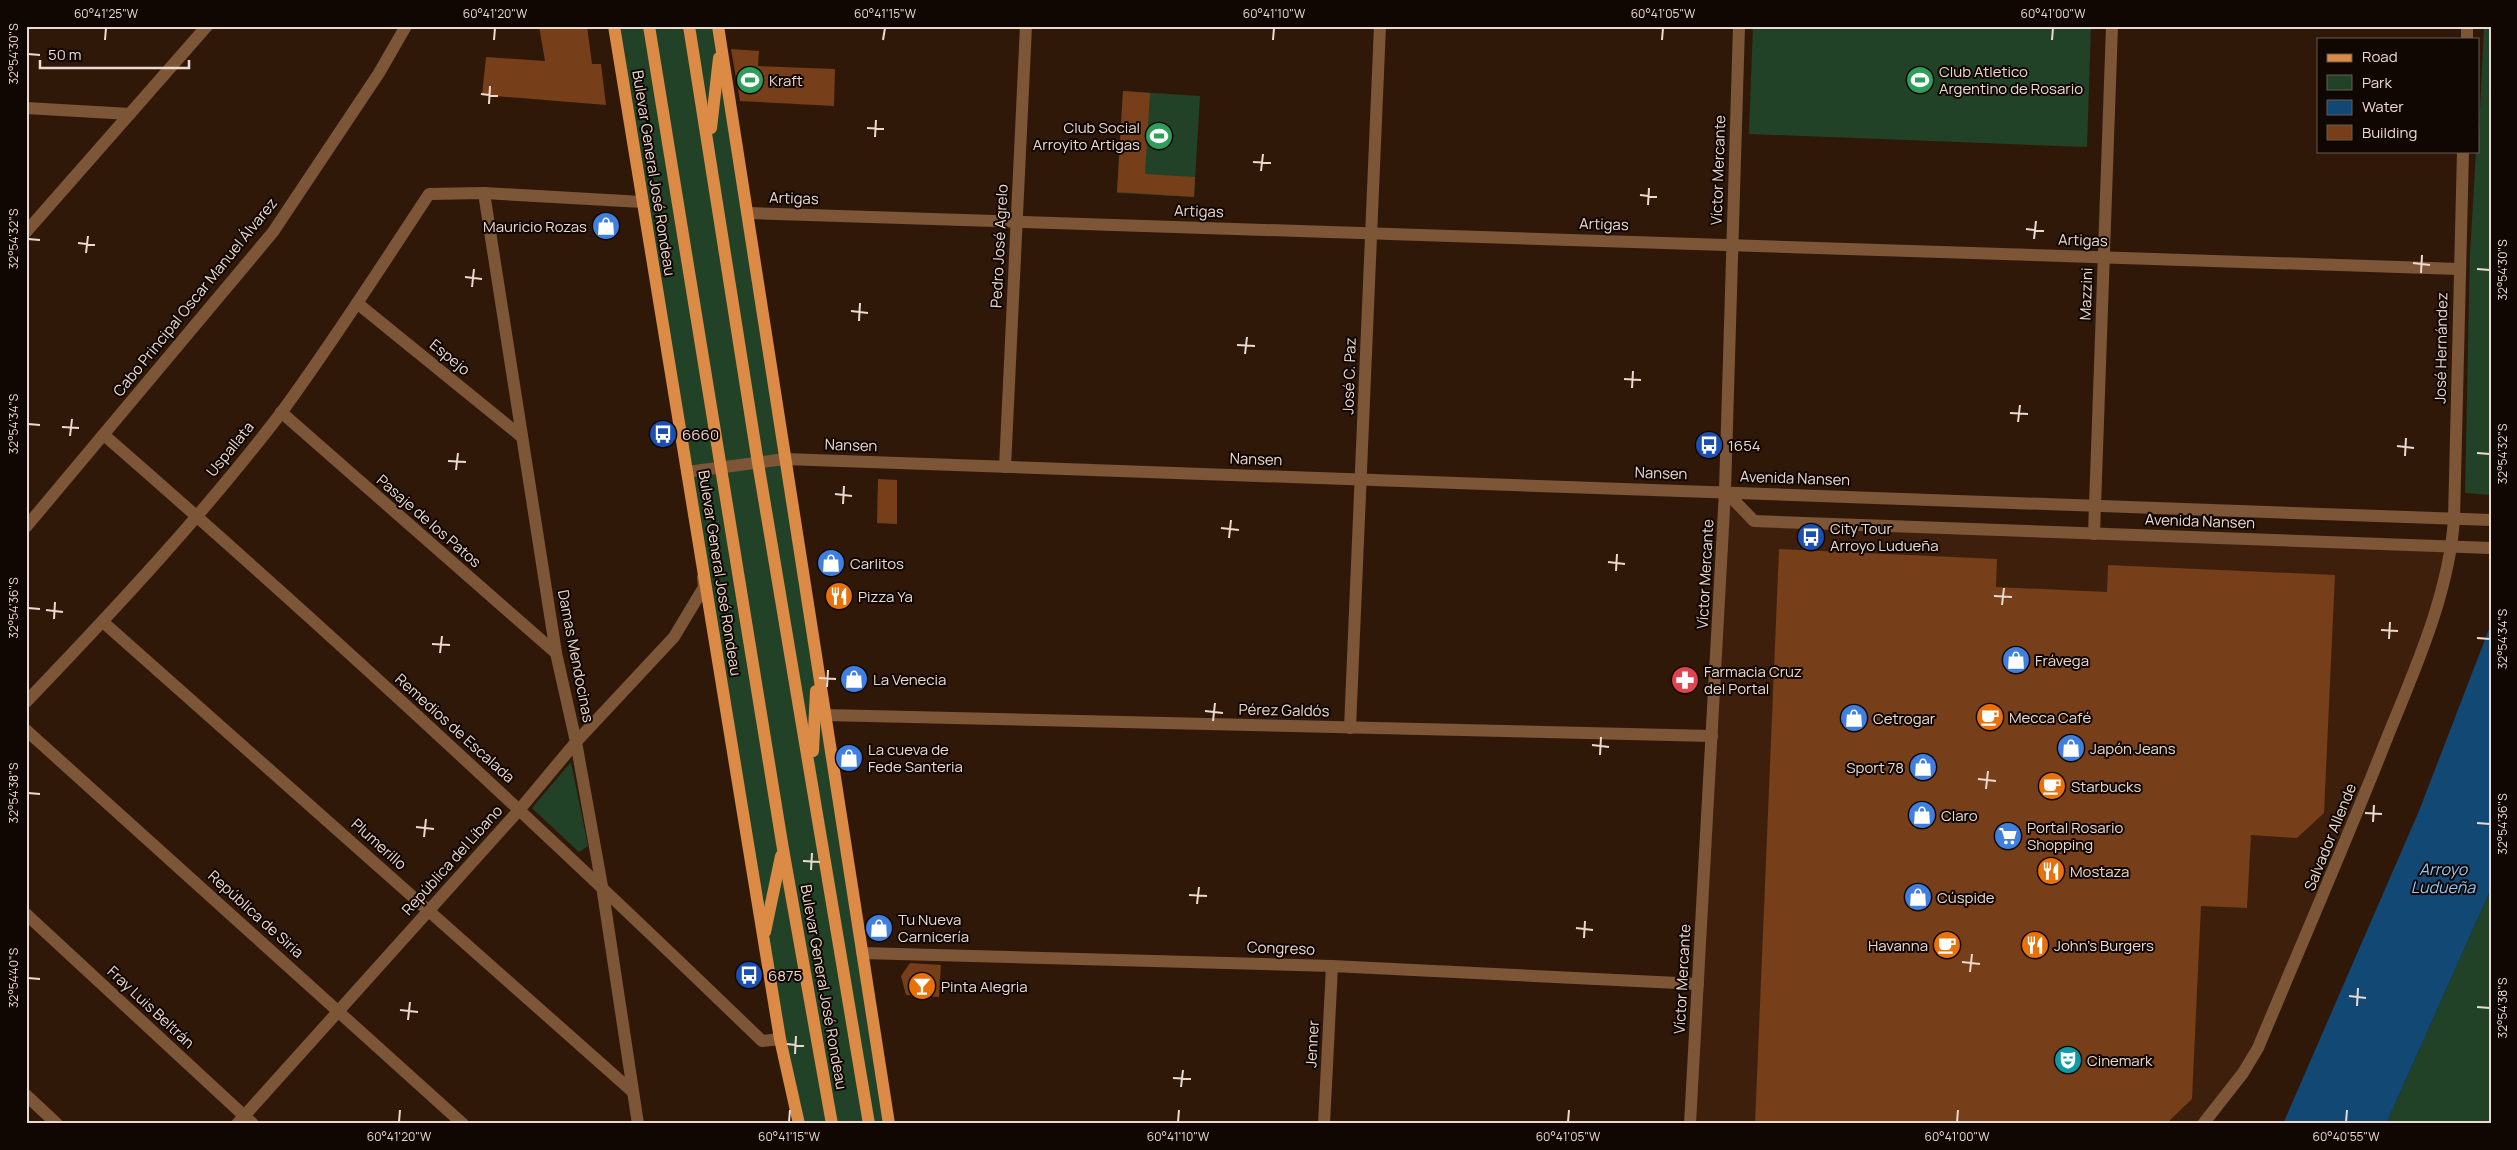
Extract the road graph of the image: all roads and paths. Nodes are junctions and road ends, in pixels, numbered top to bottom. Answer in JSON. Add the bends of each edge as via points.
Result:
{"nodes":[{"id":1,"x":207,"y":26,"type":"edge"},
{"id":2,"x":406,"y":26,"type":"edge"},
{"id":3,"x":614,"y":26,"type":"edge"},
{"id":4,"x":649,"y":26,"type":"edge"},
{"id":5,"x":689,"y":26,"type":"edge"},
{"id":6,"x":718,"y":26,"type":"edge"},
{"id":7,"x":1026,"y":26,"type":"edge"},
{"id":8,"x":1380,"y":26,"type":"edge"},
{"id":9,"x":1739,"y":26,"type":"edge"},
{"id":10,"x":2112,"y":26,"type":"edge"},
{"id":11,"x":720,"y":41,"type":"junction"},
{"id":12,"x":26,"y":108,"type":"edge"},
{"id":13,"x":130,"y":114,"type":"junction"},
{"id":14,"x":709,"y":142,"type":"junction"},
{"id":15,"x":2463,"y":152,"type":"edge"},
{"id":16,"x":484,"y":193,"type":"junction"},
{"id":17,"x":642,"y":202,"type":"junction"},
{"id":18,"x":747,"y":213,"type":"junction"},
{"id":19,"x":1016,"y":222,"type":"junction"},
{"id":20,"x":26,"y":232,"type":"edge"},
{"id":21,"x":1371,"y":233,"type":"junction"},
{"id":22,"x":1732,"y":245,"type":"junction"},
{"id":23,"x":2103,"y":257,"type":"junction"},
{"id":24,"x":2459,"y":269,"type":"junction"},
{"id":25,"x":357,"y":303,"type":"junction"},
{"id":26,"x":281,"y":412,"type":"junction"},
{"id":27,"x":104,"y":435,"type":"junction"},
{"id":28,"x":522,"y":437,"type":"junction"},
{"id":29,"x":785,"y":459,"type":"junction"},
{"id":30,"x":758,"y":462,"type":"junction"},
{"id":31,"x":1005,"y":466,"type":"junction"},
{"id":32,"x":720,"y":468,"type":"junction"},
{"id":33,"x":687,"y":472,"type":"junction"},
{"id":34,"x":1361,"y":479,"type":"junction"},
{"id":35,"x":1726,"y":491,"type":"junction"},
{"id":36,"x":2094,"y":505,"type":"junction"},
{"id":37,"x":197,"y":516,"type":"junction"},
{"id":38,"x":2454,"y":519,"type":"junction"},
{"id":39,"x":2486,"y":520,"type":"edge"},
{"id":40,"x":26,"y":527,"type":"edge"},
{"id":41,"x":2094,"y":534,"type":"junction"},
{"id":42,"x":2452,"y":546,"type":"junction"},
{"id":43,"x":2485,"y":547,"type":"edge"},
{"id":44,"x":701,"y":560,"type":"junction"},
{"id":45,"x":103,"y":622,"type":"junction"},
{"id":46,"x":556,"y":653,"type":"junction"},
{"id":47,"x":818,"y":667,"type":"junction"},
{"id":48,"x":26,"y":702,"type":"edge"},
{"id":49,"x":825,"y":715,"type":"junction"},
{"id":50,"x":1350,"y":728,"type":"junction"},
{"id":51,"x":26,"y":730,"type":"edge"},
{"id":52,"x":1712,"y":736,"type":"junction"},
{"id":53,"x":576,"y":742,"type":"junction"},
{"id":54,"x":811,"y":774,"type":"junction"},
{"id":55,"x":520,"y":809,"type":"junction"},
{"id":56,"x":783,"y":849,"type":"junction"},
{"id":57,"x":602,"y":886,"type":"junction"},
{"id":58,"x":428,"y":910,"type":"junction"},
{"id":59,"x":26,"y":914,"type":"edge"},
{"id":60,"x":763,"y":939,"type":"junction"},
{"id":61,"x":862,"y":953,"type":"junction"},
{"id":62,"x":1332,"y":966,"type":"junction"},
{"id":63,"x":1698,"y":984,"type":"junction"},
{"id":64,"x":339,"y":1010,"type":"junction"},
{"id":65,"x":780,"y":1040,"type":"junction"},
{"id":66,"x":633,"y":1092,"type":"junction"},
{"id":67,"x":26,"y":1095,"type":"edge"},
{"id":68,"x":245,"y":1121,"type":"edge"},
{"id":69,"x":57,"y":1124,"type":"edge"},
{"id":70,"x":463,"y":1124,"type":"edge"},
{"id":71,"x":638,"y":1124,"type":"edge"},
{"id":72,"x":799,"y":1124,"type":"edge"},
{"id":73,"x":832,"y":1124,"type":"edge"},
{"id":74,"x":868,"y":1124,"type":"edge"},
{"id":75,"x":889,"y":1124,"type":"edge"},
{"id":76,"x":1324,"y":1124,"type":"edge"},
{"id":77,"x":1690,"y":1124,"type":"edge"},
{"id":78,"x":2203,"y":1124,"type":"edge"}],
"edges":[{"from":1,"to":13,"type":"street"},
{"from":2,"to":27,"type":"street","name":"Cabo Principal Oscar Manuel Álvarez","via":[[379,73],[273,232]]},
{"from":3,"to":17,"type":"main road","name":"Bulevar General José Rondeau"},
{"from":4,"to":32,"type":"main road","name":"Bulevar General José Rondeau"},
{"from":5,"to":14,"type":"main road","name":"Bulevar General José Rondeau"},
{"from":6,"to":11,"type":"main road"},
{"from":7,"to":19,"type":"street","name":"Pedro José Agrelo"},
{"from":8,"to":21,"type":"street","name":"José C. Paz"},
{"from":9,"to":22,"type":"street","name":"Víctor Mercante"},
{"from":10,"to":23,"type":"street","name":"Mazzini"},
{"from":11,"to":14,"type":"main road"},
{"from":11,"to":18,"type":"main road"},
{"from":12,"to":13,"type":"street"},
{"from":13,"to":20,"type":"street"},
{"from":14,"to":30,"type":"main road","name":"Bulevar General José Rondeau"},
{"from":15,"to":24,"type":"street","name":"José Hernández"},
{"from":16,"to":17,"type":"street"},
{"from":16,"to":25,"type":"street","name":"Uspallata","via":[[429,194]]},
{"from":16,"to":28,"type":"street","name":"Damas Mendocinas"},
{"from":17,"to":33,"type":"main road","name":"Bulevar General José Rondeau"},
{"from":18,"to":19,"type":"street","name":"Artigas"},
{"from":18,"to":29,"type":"main road"},
{"from":19,"to":21,"type":"street","name":"Artigas"},
{"from":19,"to":31,"type":"street","name":"Pedro José Agrelo"},
{"from":21,"to":22,"type":"street","name":"Artigas"},
{"from":21,"to":34,"type":"street","name":"José C. Paz"},
{"from":22,"to":23,"type":"street","name":"Artigas"},
{"from":22,"to":35,"type":"street","name":"Víctor Mercante"},
{"from":23,"to":24,"type":"street","name":"Artigas"},
{"from":23,"to":36,"type":"street","name":"Mazzini"},
{"from":24,"to":38,"type":"street","name":"José Hernández"},
{"from":25,"to":26,"type":"street","name":"Uspallata"},
{"from":25,"to":28,"type":"street","name":"Espejo"},
{"from":26,"to":37,"type":"street","name":"Uspallata"},
{"from":26,"to":46,"type":"street","name":"Pasaje de los Patos"},
{"from":27,"to":37,"type":"street","name":"Remedios de Escalada"},
{"from":27,"to":40,"type":"street","name":"Cabo Principal Oscar Manuel Álvarez"},
{"from":28,"to":46,"type":"street","name":"Damas Mendocinas"},
{"from":29,"to":30,"type":"street"},
{"from":29,"to":31,"type":"street","name":"Nansen"},
{"from":29,"to":47,"type":"main road"},
{"from":30,"to":32,"type":"street"},
{"from":30,"to":54,"type":"main road","name":"Bulevar General José Rondeau"},
{"from":31,"to":34,"type":"street","name":"Nansen"},
{"from":32,"to":33,"type":"street"},
{"from":32,"to":56,"type":"main road","name":"Bulevar General José Rondeau"},
{"from":33,"to":44,"type":"main road","name":"Bulevar General José Rondeau"},
{"from":34,"to":35,"type":"street","name":"Nansen"},
{"from":34,"to":50,"type":"street","name":"José C. Paz"},
{"from":35,"to":36,"type":"street","name":"Avenida Nansen"},
{"from":35,"to":41,"type":"street","name":"Avenida Nansen","via":[[1754,521]]},
{"from":35,"to":52,"type":"street","name":"Víctor Mercante"},
{"from":36,"to":38,"type":"street","name":"Avenida Nansen"},
{"from":36,"to":41,"type":"street","name":"Mazzini"},
{"from":37,"to":45,"type":"street","name":"Uspallata"},
{"from":37,"to":55,"type":"street","name":"Remedios de Escalada"},
{"from":38,"to":39,"type":"street","name":"Avenida Nansen"},
{"from":38,"to":42,"type":"street","name":"José Hernández"},
{"from":41,"to":42,"type":"street","name":"Avenida Nansen"},
{"from":42,"to":43,"type":"street","name":"Avenida Nansen"},
{"from":42,"to":78,"type":"street","name":"Salvador Allende","via":[[2434,612],[2398,713],[2258,1048],[2244,1073]]},
{"from":44,"to":53,"type":"street","name":"República del Líbano","via":[[704,588],[674,637]]},
{"from":44,"to":60,"type":"main road","name":"Bulevar General José Rondeau"},
{"from":45,"to":48,"type":"street","name":"Uspallata"},
{"from":45,"to":58,"type":"street","name":"Plumerillo"},
{"from":46,"to":53,"type":"street","name":"Damas Mendocinas"},
{"from":47,"to":49,"type":"main road"},
{"from":47,"to":54,"type":"main road"},
{"from":49,"to":50,"type":"street","name":"Pérez Galdós"},
{"from":49,"to":61,"type":"main road"},
{"from":50,"to":52,"type":"street","name":"Pérez Galdós"},
{"from":51,"to":64,"type":"street","name":"República de Siria"},
{"from":52,"to":63,"type":"street","name":"Víctor Mercante"},
{"from":53,"to":55,"type":"street","name":"República del Líbano"},
{"from":53,"to":57,"type":"street","name":"Damas Mendocinas"},
{"from":54,"to":74,"type":"main road","name":"Bulevar General José Rondeau"},
{"from":55,"to":57,"type":"street","name":"Remedios de Escalada"},
{"from":55,"to":58,"type":"street","name":"República del Líbano"},
{"from":56,"to":60,"type":"main road"},
{"from":56,"to":73,"type":"main road","name":"Bulevar General José Rondeau"},
{"from":57,"to":65,"type":"street","name":"Remedios de Escalada","via":[[762,1041]]},
{"from":57,"to":66,"type":"street","name":"Damas Mendocinas"},
{"from":58,"to":64,"type":"street","name":"República del Líbano"},
{"from":58,"to":66,"type":"street","name":"Plumerillo"},
{"from":59,"to":68,"type":"street","name":"Fray Luis Beltrán"},
{"from":60,"to":65,"type":"main road","name":"Bulevar General José Rondeau"},
{"from":61,"to":62,"type":"street","name":"Congreso"},
{"from":61,"to":75,"type":"main road"},
{"from":62,"to":63,"type":"street","name":"Congreso"},
{"from":62,"to":76,"type":"street","name":"Jenner"},
{"from":63,"to":77,"type":"street","name":"Víctor Mercante"},
{"from":64,"to":68,"type":"street","name":"República del Líbano"},
{"from":64,"to":70,"type":"street","name":"República de Siria"},
{"from":65,"to":72,"type":"main road","name":"Bulevar General José Rondeau"},
{"from":66,"to":71,"type":"street","name":"Damas Mendocinas"},
{"from":67,"to":69,"type":"street"}]}
